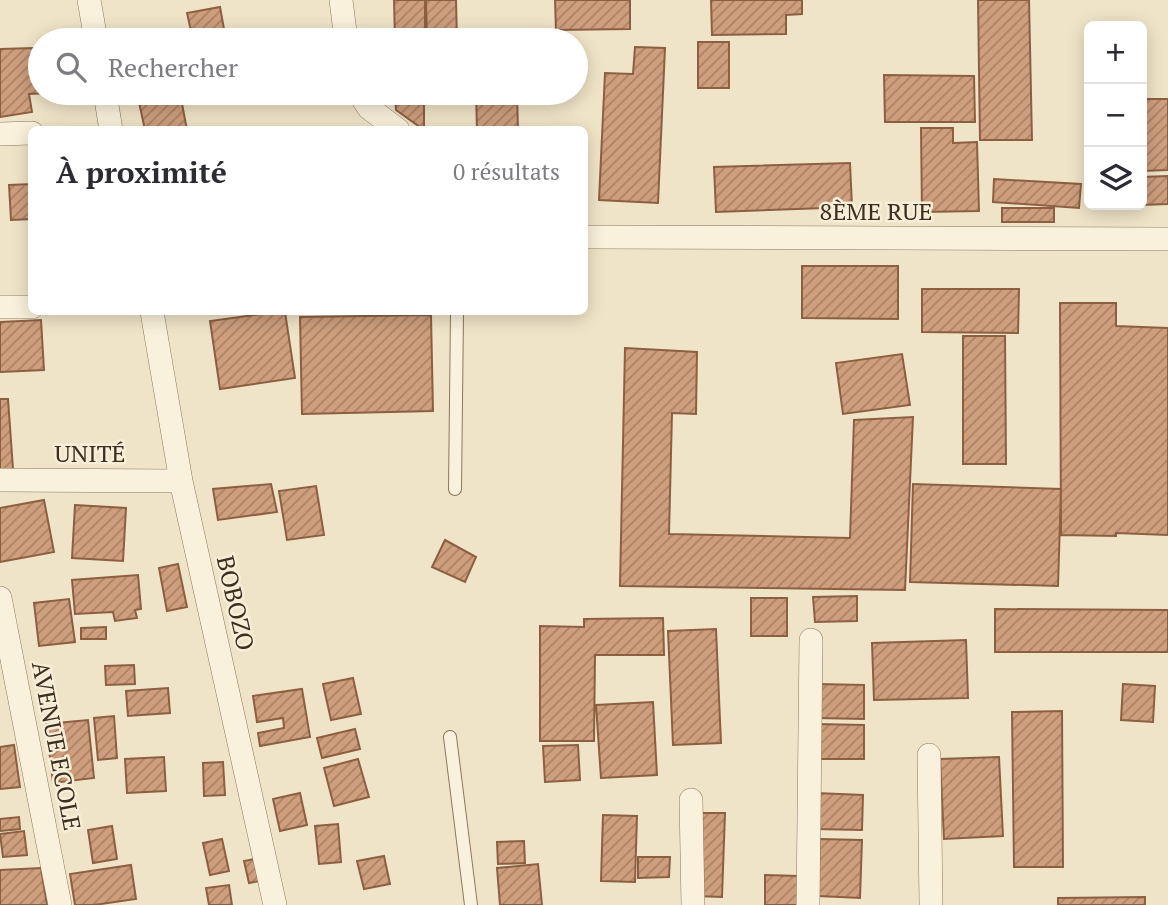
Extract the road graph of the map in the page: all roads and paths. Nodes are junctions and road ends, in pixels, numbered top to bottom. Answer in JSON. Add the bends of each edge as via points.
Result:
{"nodes":[{"id":1,"x":89,"y":0,"type":"edge"},
{"id":2,"x":341,"y":0,"type":"edge"},
{"id":3,"x":94,"y":28,"type":"edge"},
{"id":4,"x":344,"y":28,"type":"edge"},
{"id":5,"x":105,"y":105,"type":"edge"},
{"id":6,"x":367,"y":105,"type":"edge"},
{"id":7,"x":106,"y":126,"type":"edge"},
{"id":8,"x":393,"y":126,"type":"edge"},
{"id":9,"x":28,"y":133,"type":"edge"},
{"id":10,"x":0,"y":134,"type":"edge"},
{"id":11,"x":588,"y":237,"type":"edge"},
{"id":12,"x":1168,"y":239,"type":"edge"},
{"id":13,"x":0,"y":307,"type":"edge"},
{"id":14,"x":28,"y":307,"type":"edge"},
{"id":15,"x":152,"y":315,"type":"edge"},
{"id":16,"x":457,"y":315,"type":"edge"},
{"id":17,"x":0,"y":480,"type":"edge"},
{"id":18,"x":180,"y":481,"type":"junction"},
{"id":19,"x":455,"y":489,"type":"dead end"},
{"id":20,"x":0,"y":597,"type":"edge"},
{"id":21,"x":811,"y":640,"type":"dead end"},
{"id":22,"x":450,"y":737,"type":"dead end"},
{"id":23,"x":929,"y":755,"type":"dead end"},
{"id":24,"x":691,"y":800,"type":"dead end"},
{"id":25,"x":60,"y":905,"type":"edge"},
{"id":26,"x":275,"y":905,"type":"edge"},
{"id":27,"x":471,"y":905,"type":"edge"},
{"id":28,"x":693,"y":905,"type":"edge"},
{"id":29,"x":808,"y":905,"type":"edge"},
{"id":30,"x":931,"y":905,"type":"edge"}],
"edges":[{"from":1,"to":3,"type":"street"},
{"from":2,"to":4,"type":"street"},
{"from":5,"to":7,"type":"street"},
{"from":6,"to":8,"type":"street"},
{"from":9,"to":10,"type":"street"},
{"from":11,"to":12,"type":"street","name":"8ÈME RUE"},
{"from":13,"to":14,"type":"street"},
{"from":15,"to":18,"type":"street","name":"BOBOZO"},
{"from":16,"to":19,"type":"lane"},
{"from":17,"to":18,"type":"street","name":"UNITÉ"},
{"from":18,"to":26,"type":"street","name":"BOBOZO"},
{"from":20,"to":25,"type":"street","name":"AVENUE ECOLE"},
{"from":21,"to":29,"type":"street"},
{"from":22,"to":27,"type":"lane"},
{"from":23,"to":30,"type":"street"},
{"from":24,"to":28,"type":"street"}]}
